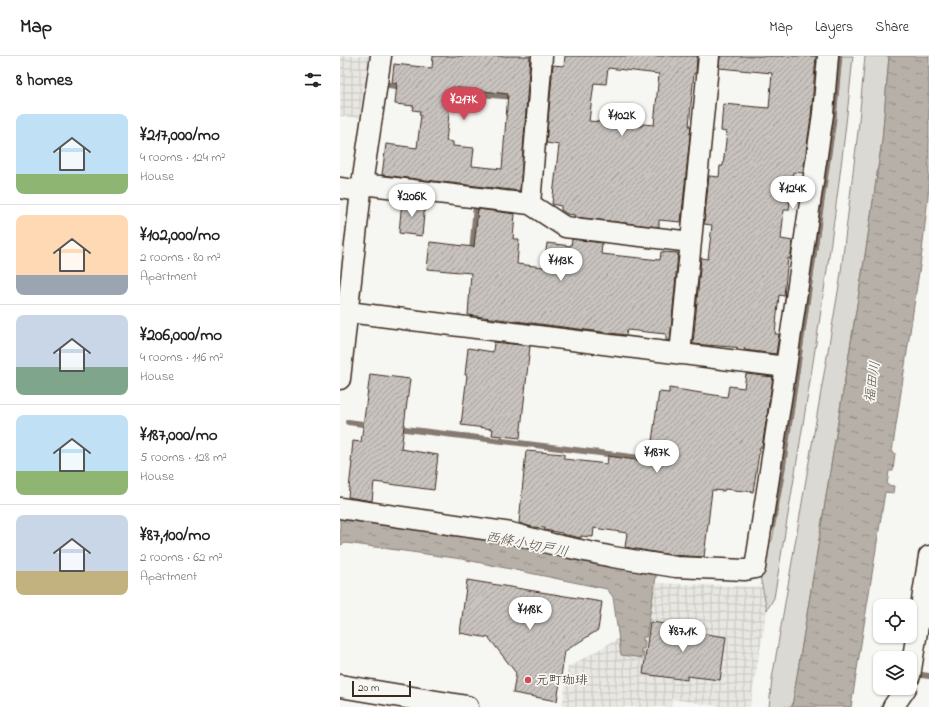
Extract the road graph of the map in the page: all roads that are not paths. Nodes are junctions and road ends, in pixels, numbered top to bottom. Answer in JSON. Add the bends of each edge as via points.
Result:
{"nodes":[{"id":1,"x":381,"y":56,"type":"edge"},
{"id":2,"x":542,"y":56,"type":"edge"},
{"id":3,"x":709,"y":56,"type":"edge"},
{"id":4,"x":828,"y":56,"type":"edge"},
{"id":5,"x":361,"y":187,"type":"junction"},
{"id":6,"x":340,"y":188,"type":"edge"},
{"id":7,"x":530,"y":204,"type":"junction"},
{"id":8,"x":691,"y":242,"type":"junction"},
{"id":9,"x":348,"y":312,"type":"junction"},
{"id":10,"x":680,"y":354,"type":"junction"},
{"id":11,"x":786,"y":367,"type":"junction"},
{"id":12,"x":340,"y":380,"type":"edge"},
{"id":13,"x":340,"y":508,"type":"edge"},
{"id":14,"x":929,"y":556,"type":"edge"},
{"id":15,"x":928,"y":576,"type":"edge"},
{"id":16,"x":914,"y":651,"type":"edge"},
{"id":17,"x":340,"y":686,"type":"edge"},
{"id":18,"x":901,"y":695,"type":"edge"},
{"id":19,"x":433,"y":704,"type":"edge"},
{"id":20,"x":467,"y":707,"type":"edge"},
{"id":21,"x":893,"y":707,"type":"edge"}],
"edges":[{"from":1,"to":5,"type":"street"},
{"from":2,"to":7,"type":"street"},
{"from":3,"to":8,"type":"street"},
{"from":4,"to":11,"type":"street"},
{"from":5,"to":6,"type":"street"},
{"from":5,"to":7,"type":"street"},
{"from":5,"to":9,"type":"street"},
{"from":7,"to":8,"type":"street","via":[[565,227]]},
{"from":8,"to":10,"type":"street"},
{"from":9,"to":10,"type":"street"},
{"from":9,"to":12,"type":"street"},
{"from":10,"to":11,"type":"street"},
{"from":11,"to":13,"type":"street","via":[[755,568],[745,570],[676,567],[613,557],[511,533]]},
{"from":14,"to":15,"type":"street"},
{"from":15,"to":16,"type":"street"},
{"from":17,"to":19,"type":"main road"},
{"from":18,"to":21,"type":"street"},
{"from":19,"to":20,"type":"main road"}]}
